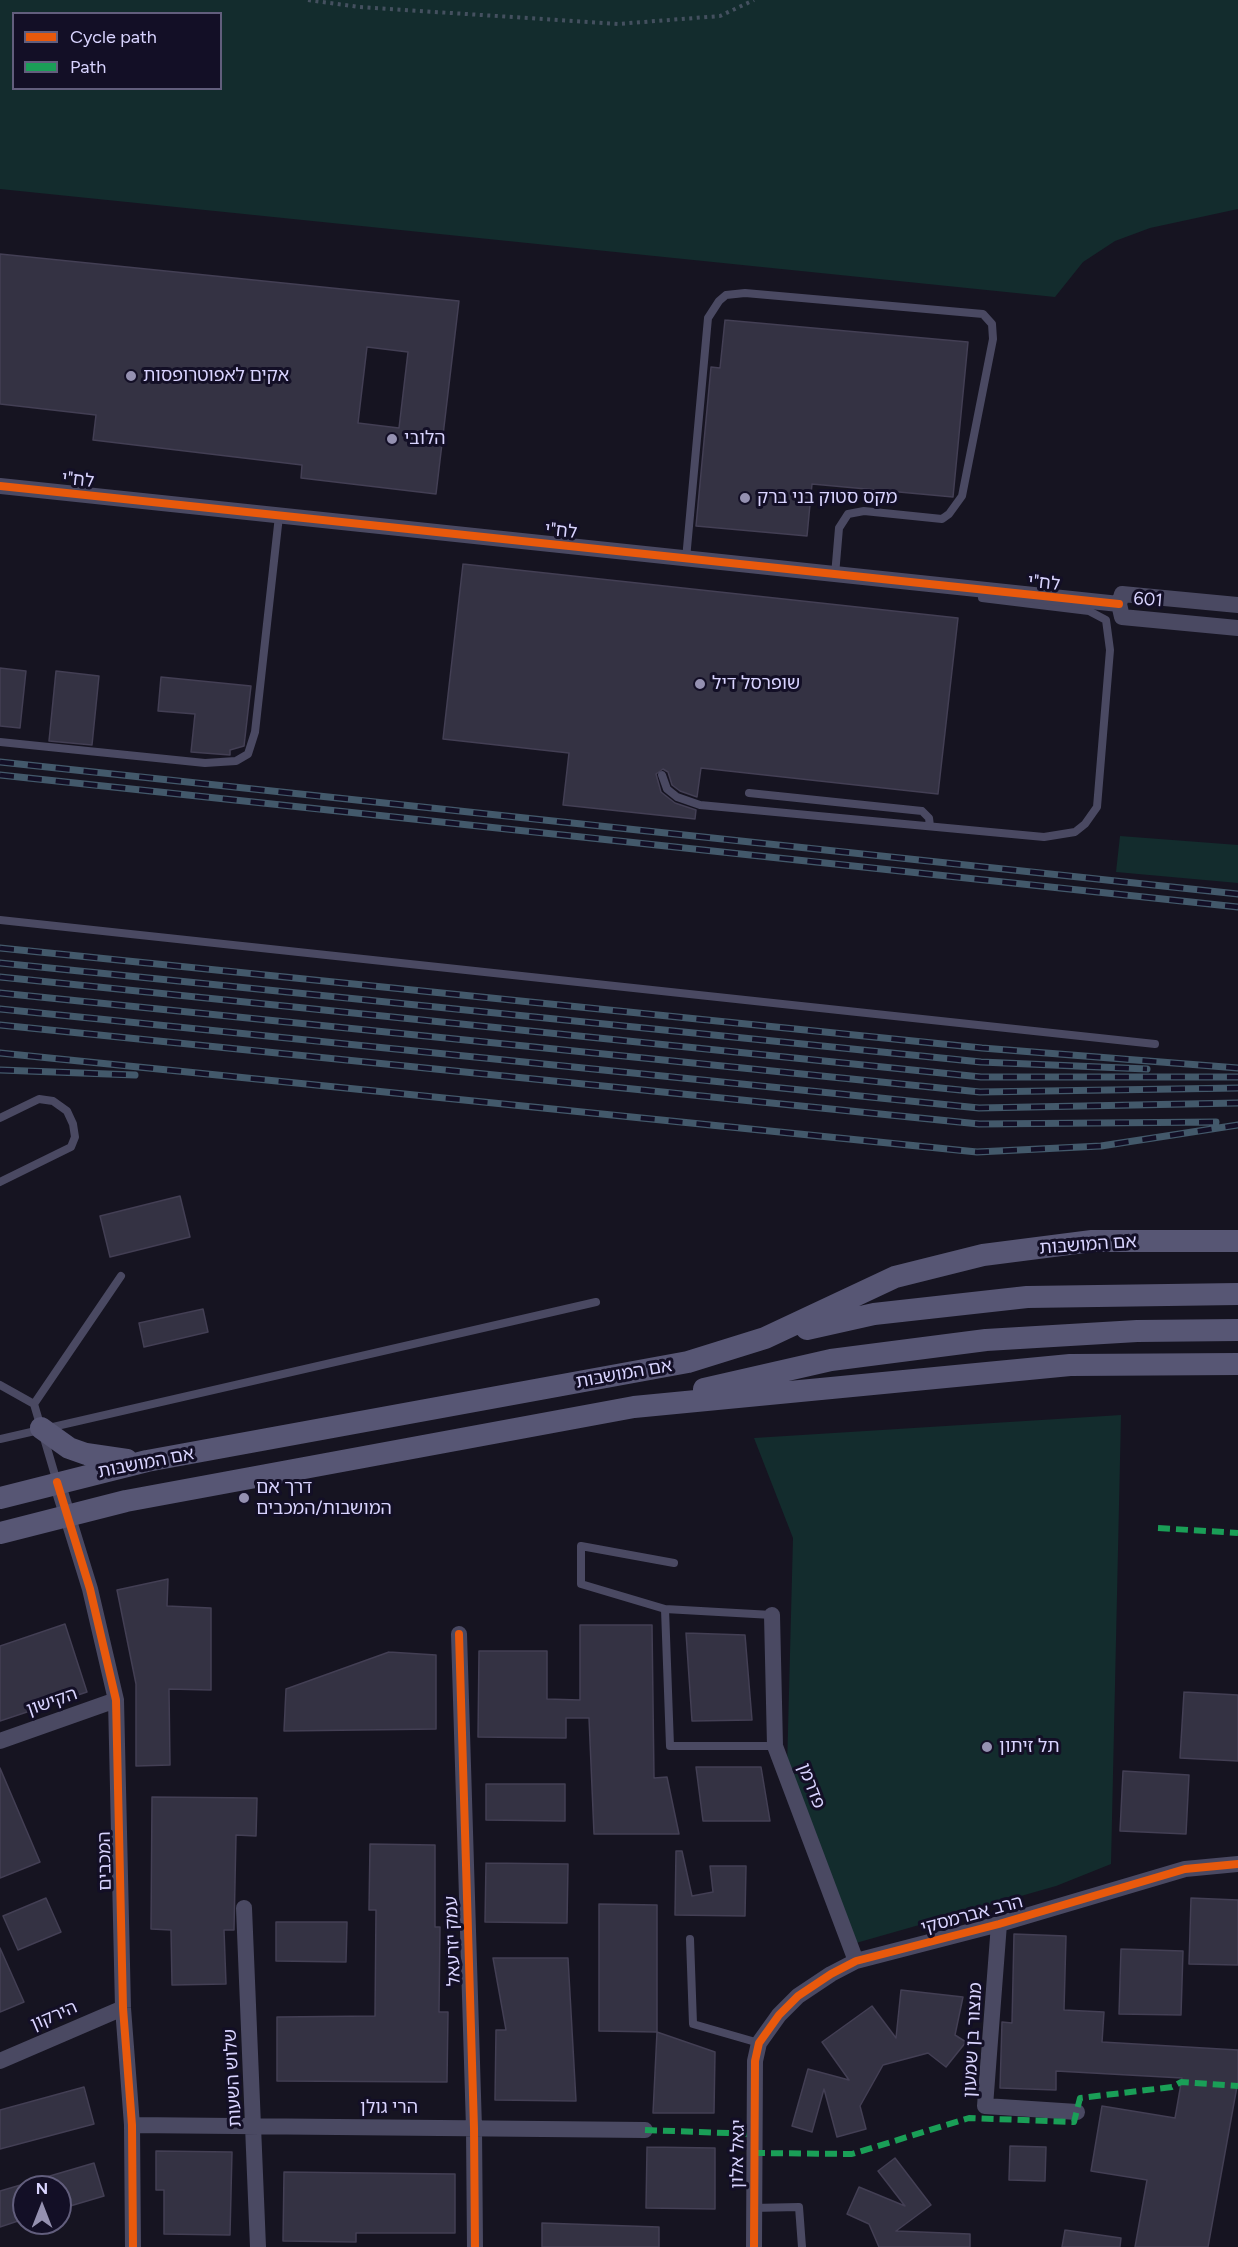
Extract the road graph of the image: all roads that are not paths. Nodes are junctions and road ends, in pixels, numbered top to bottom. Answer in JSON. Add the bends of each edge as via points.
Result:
{"nodes":[{"id":1,"x":0,"y":486,"type":"edge"},
{"id":2,"x":279,"y":516,"type":"junction"},
{"id":3,"x":686,"y":559,"type":"junction"},
{"id":4,"x":835,"y":575,"type":"junction"},
{"id":5,"x":981,"y":590,"type":"junction"},
{"id":6,"x":1119,"y":604,"type":"junction"},
{"id":7,"x":1238,"y":605,"type":"edge"},
{"id":8,"x":1238,"y":628,"type":"edge"},
{"id":9,"x":0,"y":742,"type":"edge"},
{"id":10,"x":662,"y":775,"type":"dead end"},
{"id":11,"x":749,"y":793,"type":"dead end"},
{"id":12,"x":930,"y":826,"type":"junction"},
{"id":13,"x":0,"y":920,"type":"edge"},
{"id":14,"x":1155,"y":1044,"type":"dead end"},
{"id":15,"x":0,"y":1118,"type":"edge"},
{"id":16,"x":0,"y":1182,"type":"edge"},
{"id":17,"x":1238,"y":1241,"type":"edge"},
{"id":18,"x":120,"y":1276,"type":"dead end"},
{"id":19,"x":1238,"y":1294,"type":"edge"},
{"id":20,"x":596,"y":1302,"type":"dead end"},
{"id":21,"x":1238,"y":1330,"type":"edge"},
{"id":22,"x":765,"y":1338,"type":"junction"},
{"id":23,"x":1238,"y":1364,"type":"edge"},
{"id":24,"x":0,"y":1386,"type":"edge"},
{"id":25,"x":34,"y":1404,"type":"junction"},
{"id":26,"x":634,"y":1407,"type":"junction"},
{"id":27,"x":41,"y":1428,"type":"junction"},
{"id":28,"x":0,"y":1439,"type":"edge"},
{"id":29,"x":147,"y":1461,"type":"junction"},
{"id":30,"x":57,"y":1482,"type":"junction"},
{"id":31,"x":0,"y":1498,"type":"edge"},
{"id":32,"x":67,"y":1514,"type":"junction"},
{"id":33,"x":0,"y":1533,"type":"edge"},
{"id":34,"x":674,"y":1563,"type":"dead end"},
{"id":35,"x":665,"y":1609,"type":"junction"},
{"id":36,"x":772,"y":1615,"type":"joint"},
{"id":37,"x":459,"y":1634,"type":"dead end"},
{"id":38,"x":116,"y":1700,"type":"junction"},
{"id":39,"x":0,"y":1741,"type":"edge"},
{"id":40,"x":775,"y":1746,"type":"junction"},
{"id":41,"x":1238,"y":1863,"type":"edge"},
{"id":42,"x":244,"y":1908,"type":"dead end"},
{"id":43,"x":999,"y":1924,"type":"junction"},
{"id":44,"x":690,"y":1939,"type":"dead end"},
{"id":45,"x":856,"y":1961,"type":"junction"},
{"id":46,"x":123,"y":2008,"type":"junction"},
{"id":47,"x":759,"y":2043,"type":"junction"},
{"id":48,"x":0,"y":2061,"type":"edge"},
{"id":49,"x":755,"y":2061,"type":"joint"},
{"id":50,"x":1077,"y":2112,"type":"dead end"},
{"id":51,"x":132,"y":2125,"type":"junction"},
{"id":52,"x":255,"y":2127,"type":"junction"},
{"id":53,"x":474,"y":2128,"type":"junction"},
{"id":54,"x":645,"y":2130,"type":"dead end"},
{"id":55,"x":753,"y":2208,"type":"junction"},
{"id":56,"x":133,"y":2247,"type":"edge"},
{"id":57,"x":258,"y":2247,"type":"edge"},
{"id":58,"x":475,"y":2247,"type":"edge"},
{"id":59,"x":754,"y":2247,"type":"edge"},
{"id":60,"x":802,"y":2247,"type":"edge"}],
"edges":[{"from":1,"to":2,"type":"street","name":"לח\"י"},
{"from":2,"to":3,"type":"street","name":"לח\"י"},
{"from":2,"to":9,"type":"lane","via":[[255,732],[248,754],[236,761],[204,763]]},
{"from":3,"to":4,"type":"street","name":"לח\"י"},
{"from":3,"to":4,"type":"lane","via":[[708,318],[726,295],[745,293],[983,314],[992,324],[993,339],[962,496],[942,519],[864,511],[848,514],[839,528]]},
{"from":4,"to":5,"type":"street","name":"לח\"י"},
{"from":5,"to":6,"type":"street","name":"לח\"י"},
{"from":5,"to":12,"type":"lane","via":[[981,597],[1089,611],[1106,620],[1110,650],[1097,807],[1086,824],[1061,836]]},
{"from":6,"to":7,"type":"street","name":"601","via":[[1122,594]]},
{"from":6,"to":8,"type":"street","name":"601","via":[[1122,617]]},
{"from":10,"to":12,"type":"lane","via":[[667,789],[677,797],[700,805]]},
{"from":11,"to":12,"type":"lane","via":[[922,811]]},
{"from":13,"to":14,"type":"lane"},
{"from":15,"to":16,"type":"lane","via":[[39,1099],[53,1101],[66,1111],[75,1137],[70,1147]]},
{"from":17,"to":22,"type":"main road","name":"אם המושבות","via":[[1092,1241],[983,1255],[895,1277]]},
{"from":18,"to":25,"type":"lane"},
{"from":19,"to":22,"type":"main road","via":[[1027,1297],[874,1314]]},
{"from":20,"to":27,"type":"lane"},
{"from":21,"to":26,"type":"main road","via":[[1137,1331],[986,1340],[831,1360]]},
{"from":22,"to":29,"type":"main road","name":"אם המושבות","via":[[688,1362]]},
{"from":23,"to":26,"type":"main road","name":"אם המושבות","via":[[1070,1365]]},
{"from":24,"to":25,"type":"lane"},
{"from":25,"to":27,"type":"lane"},
{"from":26,"to":32,"type":"main road","name":"אם המושבות"},
{"from":27,"to":28,"type":"lane"},
{"from":27,"to":29,"type":"main road","via":[[69,1448],[87,1455]]},
{"from":27,"to":30,"type":"lane"},
{"from":29,"to":30,"type":"main road","name":"אם המושבות"},
{"from":30,"to":31,"type":"main road","name":"אם המושבות"},
{"from":30,"to":32,"type":"street","name":"המכבים"},
{"from":32,"to":33,"type":"main road","name":"אם המושבות"},
{"from":32,"to":38,"type":"street","name":"המכבים","via":[[90,1589]]},
{"from":34,"to":35,"type":"lane","via":[[581,1546],[581,1584]]},
{"from":35,"to":36,"type":"lane"},
{"from":35,"to":40,"type":"lane","via":[[670,1746]]},
{"from":36,"to":40,"type":"street","name":"פדרמן"},
{"from":37,"to":53,"type":"street","name":"עמק יזרעאל"},
{"from":38,"to":39,"type":"street","name":"הקישון"},
{"from":38,"to":46,"type":"street","name":"המכבים"},
{"from":40,"to":45,"type":"street","name":"פדרמן"},
{"from":41,"to":43,"type":"street","name":"הרב אברמסקי","via":[[1185,1869]]},
{"from":42,"to":52,"type":"street","name":"שלוש השעות"},
{"from":43,"to":45,"type":"street","name":"הרב אברמסקי"},
{"from":43,"to":50,"type":"street","name":"מנצור בן שמעון","via":[[985,2106]]},
{"from":44,"to":47,"type":"lane","via":[[693,2024]]},
{"from":45,"to":47,"type":"street","name":"הרב אברמסקי","via":[[798,1996]]},
{"from":46,"to":48,"type":"street","name":"הירקון"},
{"from":46,"to":51,"type":"street","name":"המכבים"},
{"from":47,"to":49,"type":"street","name":"הרב אברמסקי"},
{"from":49,"to":55,"type":"street","name":"יגאל אלון"},
{"from":51,"to":52,"type":"street","name":"הרי גולן"},
{"from":51,"to":56,"type":"street","name":"המכבים"},
{"from":52,"to":53,"type":"street","name":"הרי גולן"},
{"from":52,"to":57,"type":"street","name":"שלוש השעות"},
{"from":53,"to":54,"type":"street","name":"הרי גולן"},
{"from":53,"to":58,"type":"street","name":"עמק יזרעאל"},
{"from":55,"to":59,"type":"street","name":"יגאל אלון"},
{"from":55,"to":60,"type":"lane","via":[[799,2207]]}]}
